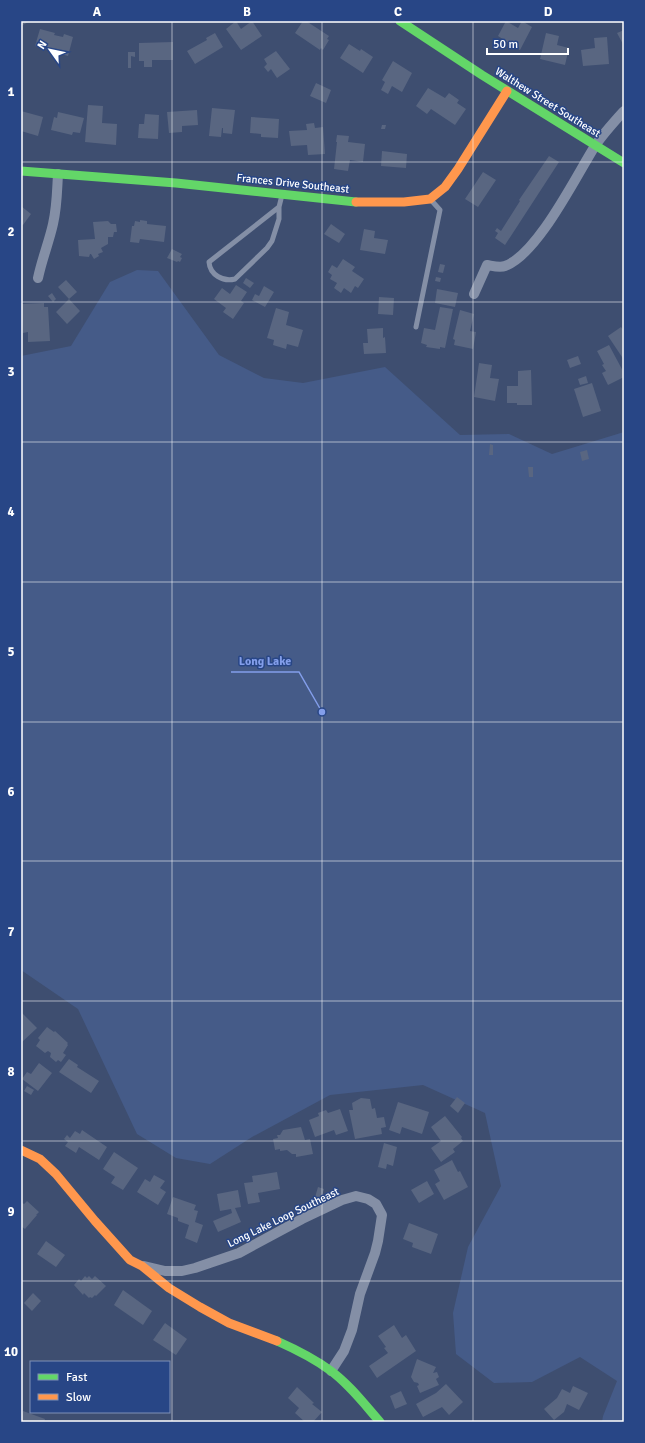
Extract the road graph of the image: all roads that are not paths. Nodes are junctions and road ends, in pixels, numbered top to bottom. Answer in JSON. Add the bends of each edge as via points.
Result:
{"nodes":[{"id":1,"x":400,"y":21,"type":"edge"},
{"id":2,"x":507,"y":91,"type":"junction"},
{"id":3,"x":624,"y":111,"type":"edge"},
{"id":4,"x":595,"y":146,"type":"junction"},
{"id":5,"x":624,"y":163,"type":"edge"},
{"id":6,"x":21,"y":171,"type":"edge"},
{"id":7,"x":58,"y":174,"type":"junction"},
{"id":8,"x":282,"y":194,"type":"junction"},
{"id":9,"x":430,"y":199,"type":"junction"},
{"id":10,"x":279,"y":207,"type":"junction"},
{"id":11,"x":38,"y":278,"type":"dead end"},
{"id":12,"x":474,"y":294,"type":"dead end"},
{"id":13,"x":416,"y":327,"type":"dead end"},
{"id":14,"x":21,"y":1150,"type":"edge"},
{"id":15,"x":142,"y":1266,"type":"junction"},
{"id":16,"x":331,"y":1371,"type":"junction"},
{"id":17,"x":380,"y":1422,"type":"edge"}],
"edges":[{"from":1,"to":2,"type":"street","name":"Walthew Street Southeast"},
{"from":2,"to":4,"type":"street","name":"Walthew Street Southeast"},
{"from":2,"to":9,"type":"street","via":[[458,169],[445,187]]},
{"from":3,"to":4,"type":"street"},
{"from":4,"to":5,"type":"street","name":"Walthew Street Southeast"},
{"from":4,"to":12,"type":"street","via":[[575,182],[532,244],[505,266],[487,265]]},
{"from":6,"to":7,"type":"street","name":"Frances Drive Southeast"},
{"from":7,"to":8,"type":"street","name":"Frances Drive Southeast"},
{"from":7,"to":11,"type":"street","via":[[56,210]]},
{"from":8,"to":9,"type":"street","name":"Frances Drive Southeast","via":[[353,202]]},
{"from":8,"to":10,"type":"lane"},
{"from":9,"to":13,"type":"lane","via":[[440,210]]},
{"from":10,"to":10,"type":"lane","via":[[277,230],[268,248],[234,279],[224,280],[214,273],[209,262]]},
{"from":14,"to":15,"type":"street","via":[[42,1160],[59,1176],[122,1253]]},
{"from":15,"to":16,"type":"street","via":[[169,1288],[200,1307],[229,1323],[290,1347]]},
{"from":15,"to":16,"type":"street","name":"Long Lake Loop Southeast","via":[[164,1271],[195,1268],[239,1253],[342,1200],[356,1196],[368,1199],[376,1204],[382,1215],[378,1241],[360,1294],[352,1330],[344,1351]]},
{"from":16,"to":17,"type":"street"}]}
